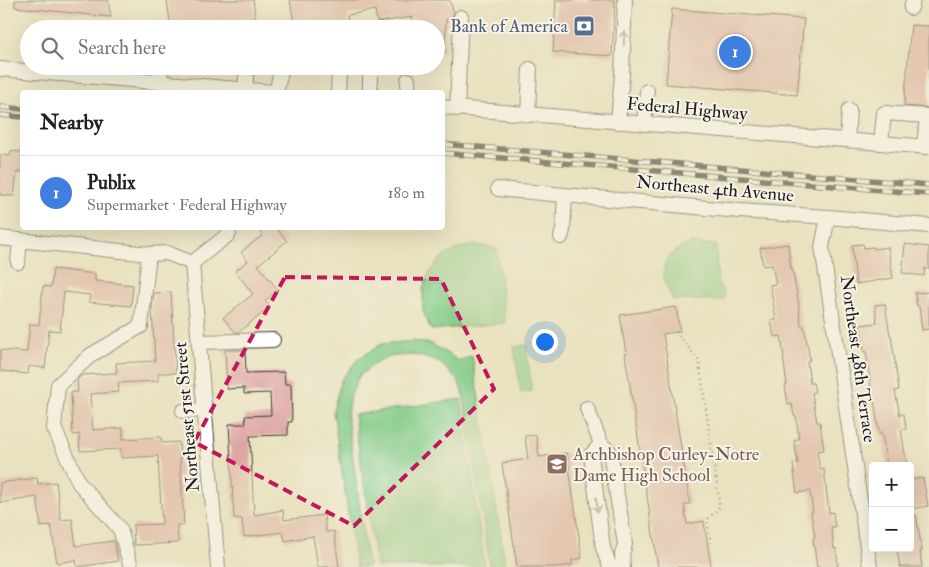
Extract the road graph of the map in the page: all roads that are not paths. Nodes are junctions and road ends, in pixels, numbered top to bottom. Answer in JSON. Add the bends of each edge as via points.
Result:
{"nodes":[{"id":1,"x":626,"y":0,"type":"edge"},
{"id":2,"x":461,"y":17,"type":"dead end"},
{"id":3,"x":0,"y":68,"type":"edge"},
{"id":4,"x":530,"y":68,"type":"dead end"},
{"id":5,"x":20,"y":69,"type":"edge"},
{"id":6,"x":133,"y":75,"type":"edge"},
{"id":7,"x":161,"y":75,"type":"edge"},
{"id":8,"x":246,"y":75,"type":"edge"},
{"id":9,"x":280,"y":75,"type":"edge"},
{"id":10,"x":339,"y":75,"type":"edge"},
{"id":11,"x":370,"y":75,"type":"edge"},
{"id":12,"x":162,"y":83,"type":"junction"},
{"id":13,"x":245,"y":90,"type":"joint"},
{"id":14,"x":275,"y":90,"type":"edge"},
{"id":15,"x":338,"y":90,"type":"edge"},
{"id":16,"x":370,"y":90,"type":"edge"},
{"id":17,"x":647,"y":91,"type":"dead end"},
{"id":18,"x":445,"y":107,"type":"edge"},
{"id":19,"x":457,"y":109,"type":"junction"},
{"id":20,"x":849,"y":110,"type":"dead end"},
{"id":21,"x":528,"y":115,"type":"junction"},
{"id":22,"x":618,"y":122,"type":"junction"},
{"id":23,"x":644,"y":124,"type":"junction"},
{"id":24,"x":847,"y":140,"type":"junction"},
{"id":25,"x":881,"y":143,"type":"junction"},
{"id":26,"x":926,"y":147,"type":"edge"},
{"id":27,"x":498,"y":189,"type":"dead end"},
{"id":28,"x":566,"y":195,"type":"junction"},
{"id":29,"x":828,"y":217,"type":"junction"},
{"id":30,"x":929,"y":226,"type":"edge"},
{"id":31,"x":228,"y":234,"type":"dead end"},
{"id":32,"x":561,"y":237,"type":"dead end"},
{"id":33,"x":0,"y":238,"type":"edge"},
{"id":34,"x":20,"y":240,"type":"junction"},
{"id":35,"x":149,"y":254,"type":"junction"},
{"id":36,"x":18,"y":262,"type":"dead end"},
{"id":37,"x":192,"y":263,"type":"junction"},
{"id":38,"x":273,"y":340,"type":"dead end"},
{"id":39,"x":199,"y":342,"type":"junction"},
{"id":40,"x":587,"y":408,"type":"dead end"},
{"id":41,"x":205,"y":410,"type":"junction"},
{"id":42,"x":183,"y":411,"type":"dead end"},
{"id":43,"x":601,"y":444,"type":"junction"},
{"id":44,"x":131,"y":567,"type":"edge"},
{"id":45,"x":218,"y":567,"type":"edge"},
{"id":46,"x":610,"y":567,"type":"edge"},
{"id":47,"x":623,"y":567,"type":"edge"},
{"id":48,"x":870,"y":567,"type":"edge"}],
"edges":[{"from":22,"to":1,"type":"street","one_way":true},
{"from":2,"to":19,"type":"street"},
{"from":3,"to":5,"type":"street"},
{"from":4,"to":21,"type":"street"},
{"from":6,"to":12,"type":"street"},
{"from":7,"to":12,"type":"street"},
{"from":8,"to":13,"type":"street"},
{"from":9,"to":14,"type":"street"},
{"from":10,"to":15,"type":"street"},
{"from":11,"to":16,"type":"street"},
{"from":12,"to":13,"type":"street"},
{"from":17,"to":23,"type":"street"},
{"from":18,"to":19,"type":"street","name":"Federal Highway"},
{"from":19,"to":21,"type":"street","name":"Federal Highway"},
{"from":20,"to":24,"type":"street"},
{"from":21,"to":22,"type":"street","name":"Federal Highway"},
{"from":22,"to":23,"type":"street","name":"Federal Highway"},
{"from":23,"to":24,"type":"street","name":"Federal Highway"},
{"from":24,"to":25,"type":"street","name":"Federal Highway"},
{"from":25,"to":26,"type":"street","name":"Federal Highway"},
{"from":25,"to":26,"type":"street","via":[[884,113],[927,116]]},
{"from":27,"to":28,"type":"street","name":"Northeast 4th Avenue"},
{"from":28,"to":29,"type":"street","name":"Northeast 4th Avenue"},
{"from":28,"to":32,"type":"street"},
{"from":29,"to":30,"type":"street","name":"Northeast 4th Avenue"},
{"from":29,"to":48,"type":"street","name":"Northeast 48th Terrace","via":[[822,247]]},
{"from":31,"to":37,"type":"street"},
{"from":33,"to":34,"type":"street"},
{"from":34,"to":35,"type":"street"},
{"from":34,"to":36,"type":"street"},
{"from":35,"to":37,"type":"street","via":[[167,253]]},
{"from":35,"to":44,"type":"street","via":[[141,326],[91,356],[58,385],[54,428],[79,483],[120,530]]},
{"from":37,"to":39,"type":"street","name":"Northeast 51st Street"},
{"from":38,"to":39,"type":"street"},
{"from":39,"to":41,"type":"street","name":"Northeast 51st Street"},
{"from":40,"to":43,"type":"street"},
{"from":41,"to":42,"type":"street"},
{"from":41,"to":45,"type":"street","name":"Northeast 51st Street"},
{"from":43,"to":46,"type":"street","one_way":true,"via":[[590,455],[603,548]]},
{"from":43,"to":47,"type":"street","via":[[610,452],[625,544]]}]}
